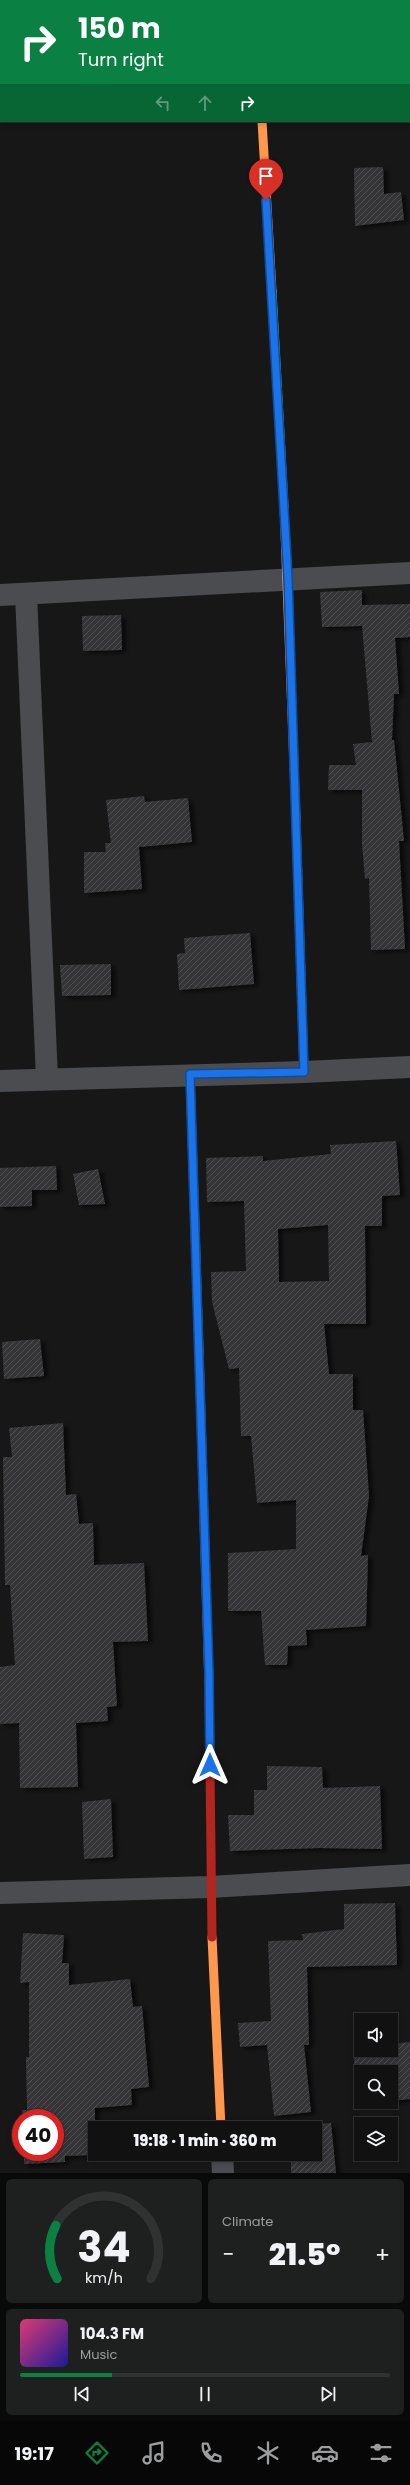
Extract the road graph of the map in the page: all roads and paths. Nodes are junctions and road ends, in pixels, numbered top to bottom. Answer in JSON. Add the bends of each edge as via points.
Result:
{"nodes":[{"id":1,"x":262,"y":122,"type":"edge"},
{"id":2,"x":410,"y":573,"type":"edge"},
{"id":3,"x":288,"y":578,"type":"junction"},
{"id":4,"x":26,"y":594,"type":"junction"},
{"id":5,"x":0,"y":595,"type":"edge"},
{"id":6,"x":410,"y":1067,"type":"edge"},
{"id":7,"x":304,"y":1072,"type":"junction"},
{"id":8,"x":190,"y":1074,"type":"junction"},
{"id":9,"x":47,"y":1079,"type":"junction"},
{"id":10,"x":0,"y":1081,"type":"edge"},
{"id":11,"x":410,"y":1875,"type":"edge"},
{"id":12,"x":210,"y":1887,"type":"junction"},
{"id":13,"x":0,"y":1893,"type":"edge"},
{"id":14,"x":221,"y":2121,"type":"edge"},
{"id":15,"x":222,"y":2161,"type":"edge"},
{"id":16,"x":223,"y":2173,"type":"edge"}],
"edges":[{"from":1,"to":3,"type":"street"},
{"from":2,"to":3,"type":"street"},
{"from":3,"to":4,"type":"street"},
{"from":3,"to":7,"type":"street"},
{"from":4,"to":5,"type":"street"},
{"from":4,"to":9,"type":"street"},
{"from":6,"to":7,"type":"street"},
{"from":7,"to":8,"type":"street"},
{"from":8,"to":9,"type":"street"},
{"from":8,"to":12,"type":"street","via":[[209,1674]]},
{"from":9,"to":10,"type":"street"},
{"from":11,"to":12,"type":"street"},
{"from":12,"to":13,"type":"street"},
{"from":12,"to":14,"type":"street"},
{"from":15,"to":16,"type":"street"}]}
